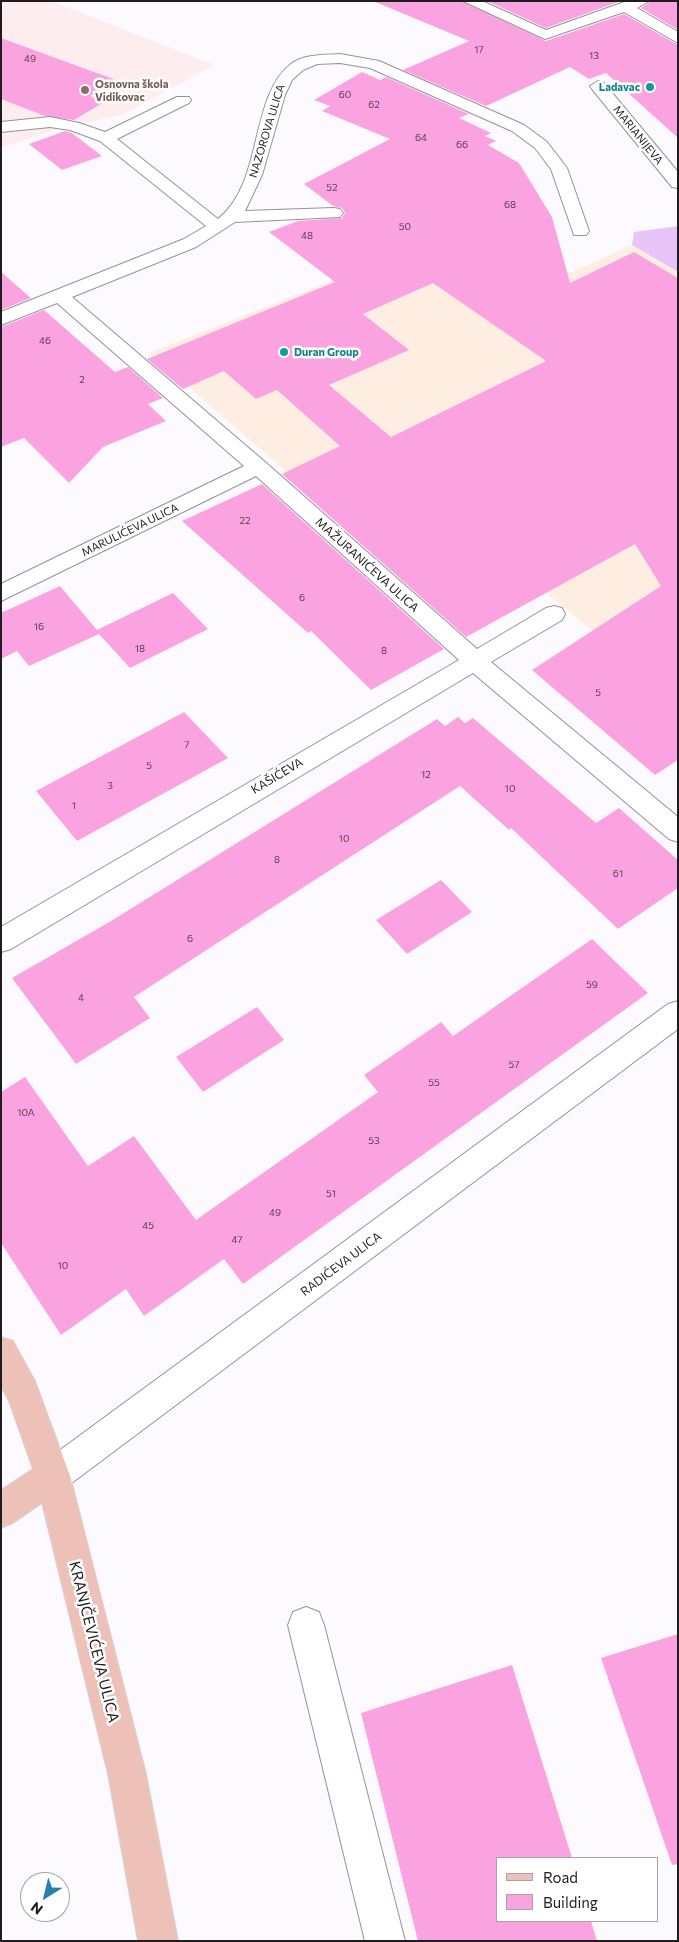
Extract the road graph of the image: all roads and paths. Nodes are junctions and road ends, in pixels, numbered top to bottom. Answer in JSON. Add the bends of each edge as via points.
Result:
{"nodes":[{"id":1,"x":470,"y":1,"type":"edge"},
{"id":2,"x":642,"y":1,"type":"edge"},
{"id":3,"x":626,"y":7,"type":"junction"},
{"id":4,"x":678,"y":39,"type":"edge"},
{"id":5,"x":598,"y":86,"type":"dead end"},
{"id":6,"x":183,"y":100,"type":"dead end"},
{"id":7,"x":1,"y":127,"type":"edge"},
{"id":8,"x":106,"y":138,"type":"junction"},
{"id":9,"x":678,"y":183,"type":"edge"},
{"id":10,"x":334,"y":213,"type":"dead end"},
{"id":11,"x":224,"y":222,"type":"junction"},
{"id":12,"x":580,"y":231,"type":"dead end"},
{"id":13,"x":59,"y":295,"type":"junction"},
{"id":14,"x":1,"y":318,"type":"edge"},
{"id":15,"x":258,"y":467,"type":"junction"},
{"id":16,"x":1,"y":593,"type":"edge"},
{"id":17,"x":554,"y":614,"type":"dead end"},
{"id":18,"x":474,"y":660,"type":"junction"},
{"id":19,"x":678,"y":832,"type":"edge"},
{"id":20,"x":1,"y":941,"type":"edge"},
{"id":21,"x":678,"y":1013,"type":"edge"},
{"id":22,"x":1,"y":1353,"type":"edge"},
{"id":23,"x":53,"y":1476,"type":"junction"},
{"id":24,"x":1,"y":1511,"type":"edge"},
{"id":25,"x":306,"y":1624,"type":"dead end"},
{"id":26,"x":158,"y":1941,"type":"edge"},
{"id":27,"x":385,"y":1941,"type":"edge"}],
"edges":[{"from":1,"to":3,"type":"street","via":[[545,35]]},
{"from":2,"to":3,"type":"street"},
{"from":3,"to":4,"type":"street"},
{"from":5,"to":9,"type":"street","name":"MARIANIJEVA"},
{"from":6,"to":8,"type":"street"},
{"from":7,"to":8,"type":"street","via":[[50,122]]},
{"from":8,"to":11,"type":"street"},
{"from":10,"to":11,"type":"street"},
{"from":11,"to":12,"type":"street","name":"NAZOROVA ULICA","via":[[235,213],[252,184],[282,81],[294,66],[309,59],[335,58],[374,64],[518,128],[541,145],[559,168]]},
{"from":11,"to":13,"type":"street","name":"NAZOROVA ULICA","via":[[190,243]]},
{"from":13,"to":14,"type":"street","name":"NAZOROVA ULICA"},
{"from":13,"to":15,"type":"street","name":"MAŽURANIĆEVA ULICA"},
{"from":15,"to":16,"type":"street","name":"MARULIĆEVA ULICA"},
{"from":15,"to":18,"type":"street","name":"MAŽURANIĆEVA ULICA"},
{"from":17,"to":18,"type":"street","name":"KAŠIĆEVA"},
{"from":18,"to":19,"type":"street","name":"MAŽURANIĆEVA ULICA"},
{"from":18,"to":20,"type":"street","name":"KAŠIĆEVA"},
{"from":21,"to":23,"type":"street","name":"RADIĆEVA ULICA"},
{"from":22,"to":23,"type":"main road","name":"KRANJČEVIĆEVA ULICA","via":[[23,1393]]},
{"from":23,"to":24,"type":"main road","name":"RADIĆEVA ULICA"},
{"from":23,"to":26,"type":"main road","name":"KRANJČEVIĆEVA ULICA","via":[[127,1774]]},
{"from":25,"to":27,"type":"street"}]}
